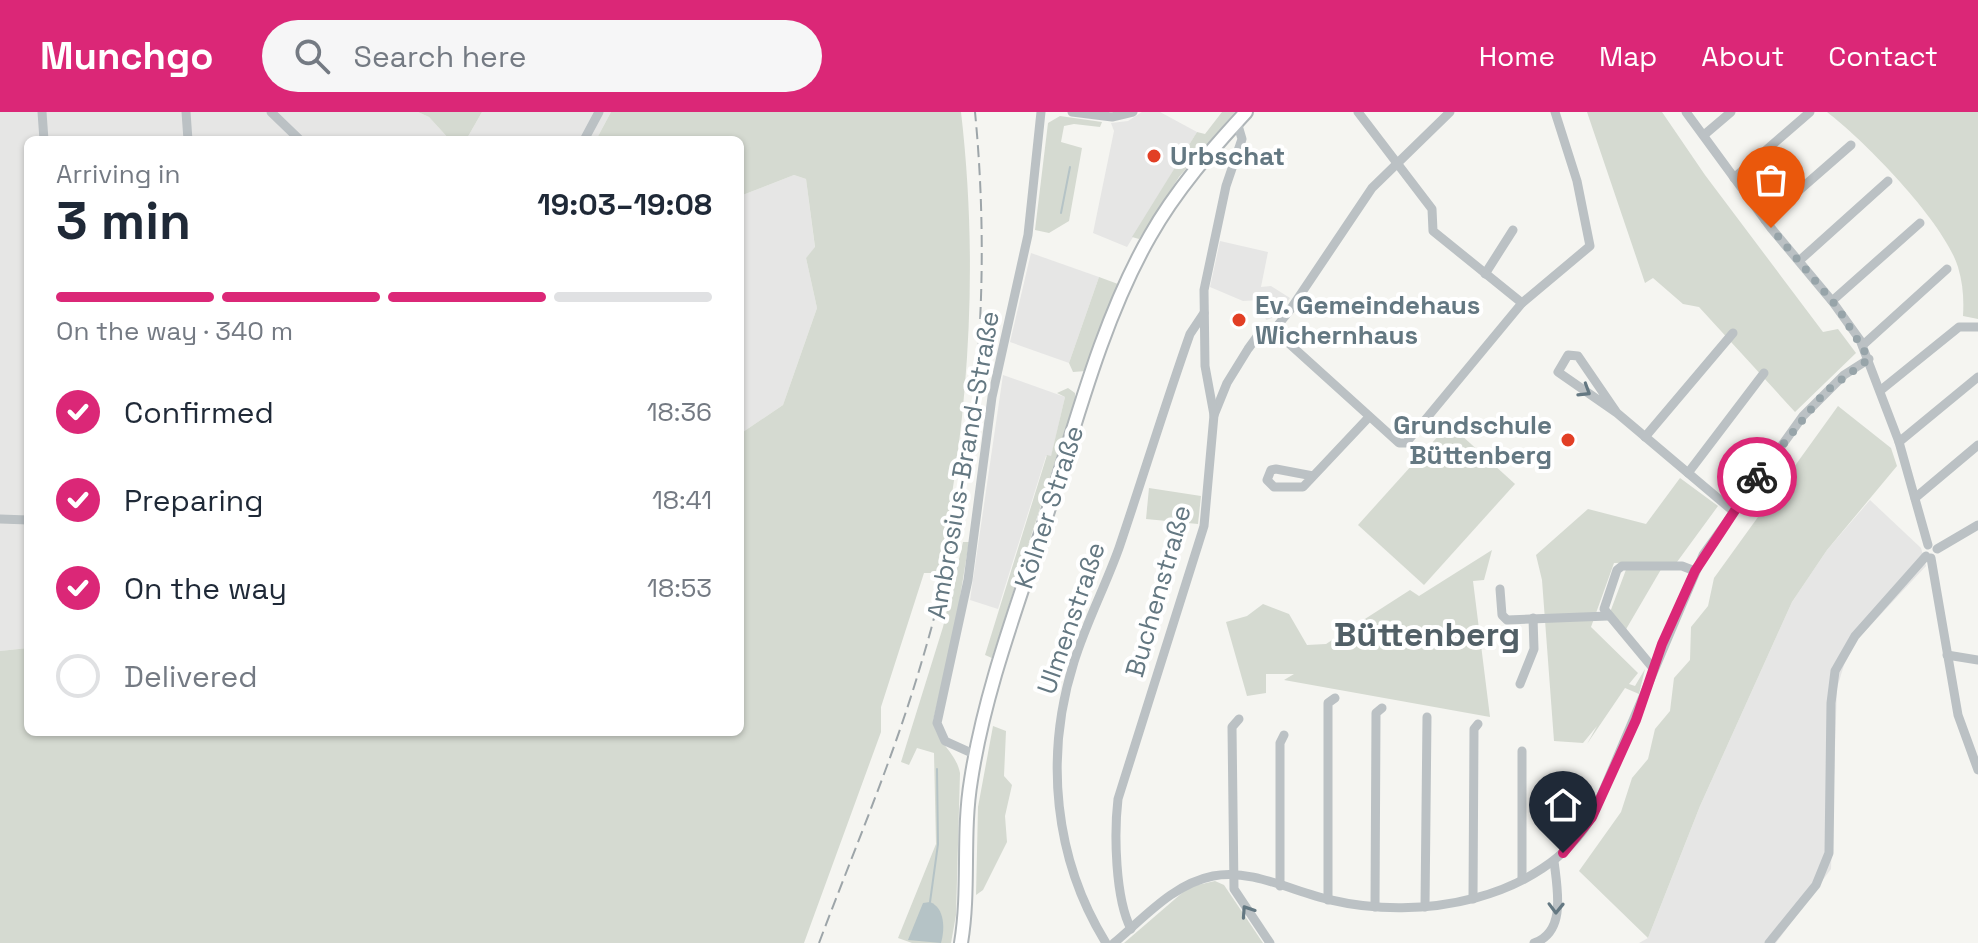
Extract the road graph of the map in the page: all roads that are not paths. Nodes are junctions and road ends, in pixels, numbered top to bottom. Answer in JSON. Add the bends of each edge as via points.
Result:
{"nodes":[{"id":1,"x":42,"y":112,"type":"edge"},
{"id":2,"x":186,"y":112,"type":"edge"},
{"id":3,"x":271,"y":112,"type":"edge"},
{"id":4,"x":599,"y":112,"type":"edge"},
{"id":5,"x":1041,"y":112,"type":"edge"},
{"id":6,"x":1072,"y":112,"type":"edge"},
{"id":7,"x":1133,"y":112,"type":"edge"},
{"id":8,"x":1246,"y":112,"type":"edge"},
{"id":9,"x":1358,"y":112,"type":"edge"},
{"id":10,"x":1450,"y":112,"type":"edge"},
{"id":11,"x":1555,"y":112,"type":"edge"},
{"id":12,"x":1686,"y":112,"type":"edge"},
{"id":13,"x":1731,"y":112,"type":"edge"},
{"id":14,"x":1810,"y":112,"type":"edge"},
{"id":15,"x":1237,"y":122,"type":"junction"},
{"id":16,"x":1704,"y":135,"type":"junction"},
{"id":17,"x":44,"y":136,"type":"edge"},
{"id":18,"x":188,"y":136,"type":"edge"},
{"id":19,"x":296,"y":136,"type":"edge"},
{"id":20,"x":586,"y":136,"type":"edge"},
{"id":21,"x":1851,"y":145,"type":"dead end"},
{"id":22,"x":1397,"y":162,"type":"junction"},
{"id":23,"x":1734,"y":178,"type":"junction"},
{"id":24,"x":1888,"y":181,"type":"dead end"},
{"id":25,"x":1765,"y":220,"type":"junction"},
{"id":26,"x":1920,"y":223,"type":"dead end"},
{"id":27,"x":1513,"y":230,"type":"dead end"},
{"id":28,"x":1799,"y":261,"type":"junction"},
{"id":29,"x":1947,"y":269,"type":"dead end"},
{"id":30,"x":1485,"y":274,"type":"junction"},
{"id":31,"x":1832,"y":301,"type":"junction"},
{"id":32,"x":1522,"y":303,"type":"junction"},
{"id":33,"x":1204,"y":313,"type":"junction"},
{"id":34,"x":1978,"y":327,"type":"edge"},
{"id":35,"x":1274,"y":330,"type":"junction"},
{"id":36,"x":1733,"y":333,"type":"dead end"},
{"id":37,"x":1863,"y":345,"type":"junction"},
{"id":38,"x":1869,"y":359,"type":"junction"},
{"id":39,"x":1764,"y":373,"type":"dead end"},
{"id":40,"x":1978,"y":377,"type":"edge"},
{"id":41,"x":1881,"y":390,"type":"junction"},
{"id":42,"x":1617,"y":413,"type":"junction"},
{"id":43,"x":1214,"y":415,"type":"junction"},
{"id":44,"x":1369,"y":417,"type":"junction"},
{"id":45,"x":1645,"y":437,"type":"junction"},
{"id":46,"x":1899,"y":442,"type":"junction"},
{"id":47,"x":1978,"y":445,"type":"edge"},
{"id":48,"x":1688,"y":473,"type":"junction"},
{"id":49,"x":1313,"y":476,"type":"dead end"},
{"id":50,"x":1915,"y":498,"type":"junction"},
{"id":51,"x":1733,"y":511,"type":"junction"},
{"id":52,"x":0,"y":519,"type":"edge"},
{"id":53,"x":24,"y":520,"type":"edge"},
{"id":54,"x":1978,"y":525,"type":"edge"},
{"id":55,"x":1930,"y":552,"type":"junction"},
{"id":56,"x":1695,"y":571,"type":"junction"},
{"id":57,"x":1500,"y":589,"type":"dead end"},
{"id":58,"x":1608,"y":616,"type":"junction"},
{"id":59,"x":1533,"y":618,"type":"junction"},
{"id":60,"x":1947,"y":655,"type":"junction"},
{"id":61,"x":1978,"y":660,"type":"edge"},
{"id":62,"x":1653,"y":668,"type":"junction"},
{"id":63,"x":1520,"y":684,"type":"dead end"},
{"id":64,"x":1335,"y":698,"type":"dead end"},
{"id":65,"x":1382,"y":708,"type":"dead end"},
{"id":66,"x":1427,"y":717,"type":"dead end"},
{"id":67,"x":1239,"y":719,"type":"dead end"},
{"id":68,"x":1478,"y":724,"type":"dead end"},
{"id":69,"x":1284,"y":735,"type":"dead end"},
{"id":70,"x":1522,"y":751,"type":"dead end"},
{"id":71,"x":976,"y":755,"type":"junction"},
{"id":72,"x":1978,"y":770,"type":"edge"},
{"id":73,"x":1554,"y":861,"type":"junction"},
{"id":74,"x":1233,"y":876,"type":"junction"},
{"id":75,"x":1522,"y":878,"type":"junction"},
{"id":76,"x":1280,"y":886,"type":"junction"},
{"id":77,"x":1473,"y":899,"type":"junction"},
{"id":78,"x":1328,"y":900,"type":"junction"},
{"id":79,"x":1375,"y":907,"type":"junction"},
{"id":80,"x":1425,"y":907,"type":"junction"},
{"id":81,"x":1131,"y":929,"type":"junction"},
{"id":82,"x":961,"y":943,"type":"edge"},
{"id":83,"x":1106,"y":943,"type":"edge"},
{"id":84,"x":1114,"y":943,"type":"edge"},
{"id":85,"x":1270,"y":943,"type":"edge"},
{"id":86,"x":1534,"y":943,"type":"edge"},
{"id":87,"x":1769,"y":943,"type":"edge"}],
"edges":[{"from":1,"to":17,"type":"street"},
{"from":2,"to":18,"type":"street"},
{"from":3,"to":19,"type":"street"},
{"from":4,"to":20,"type":"street"},
{"from":5,"to":71,"type":"street","name":"Ambrosius-Brand-Straße","via":[[1028,235],[992,397],[968,580],[937,723],[945,741]]},
{"from":6,"to":7,"type":"street","via":[[1112,117]]},
{"from":8,"to":15,"type":"main road","name":"Kölner Straße"},
{"from":9,"to":22,"type":"street"},
{"from":10,"to":22,"type":"street"},
{"from":11,"to":32,"type":"street","via":[[1590,246]]},
{"from":12,"to":16,"type":"street"},
{"from":13,"to":16,"type":"street"},
{"from":14,"to":23,"type":"street"},
{"from":15,"to":33,"type":"street","name":"Buchenstraße","via":[[1242,139],[1226,186]]},
{"from":15,"to":71,"type":"main road","name":"Kölner Straße","via":[[1178,192],[1131,273],[1025,582]]},
{"from":16,"to":23,"type":"street"},
{"from":21,"to":25,"type":"street"},
{"from":22,"to":30,"type":"street","via":[[1432,209],[1433,231]]},
{"from":22,"to":35,"type":"street","via":[[1350,217]]},
{"from":23,"to":25,"type":"street"},
{"from":24,"to":28,"type":"street"},
{"from":25,"to":28,"type":"street"},
{"from":26,"to":31,"type":"street"},
{"from":27,"to":30,"type":"street"},
{"from":28,"to":31,"type":"street"},
{"from":29,"to":37,"type":"street"},
{"from":30,"to":32,"type":"street"},
{"from":31,"to":37,"type":"street"},
{"from":32,"to":44,"type":"street","via":[[1402,444]]},
{"from":33,"to":43,"type":"street","name":"Buchenstraße","via":[[1206,379]]},
{"from":33,"to":83,"type":"street","name":"Ulmenstraße","via":[[1190,334],[1119,548],[1080,643],[1060,724],[1060,821],[1077,887]]},
{"from":34,"to":41,"type":"street","via":[[1959,327]]},
{"from":35,"to":43,"type":"street","via":[[1259,334],[1248,349]]},
{"from":35,"to":44,"type":"street"},
{"from":36,"to":45,"type":"street"},
{"from":37,"to":38,"type":"street"},
{"from":38,"to":41,"type":"street"},
{"from":38,"to":51,"type":"street","via":[[1844,375],[1807,412]]},
{"from":39,"to":48,"type":"street"},
{"from":40,"to":46,"type":"street"},
{"from":41,"to":46,"type":"street"},
{"from":42,"to":42,"type":"street","one_way":true,"via":[[1578,356],[1568,355],[1558,372]]},
{"from":42,"to":45,"type":"street"},
{"from":43,"to":81,"type":"street","name":"Buchenstraße","via":[[1201,543],[1118,799],[1122,903]]},
{"from":44,"to":49,"type":"street"},
{"from":45,"to":48,"type":"street"},
{"from":46,"to":50,"type":"street"},
{"from":47,"to":50,"type":"street"},
{"from":48,"to":51,"type":"street"},
{"from":50,"to":55,"type":"street"},
{"from":51,"to":56,"type":"street"},
{"from":52,"to":53,"type":"street"},
{"from":54,"to":55,"type":"street"},
{"from":55,"to":60,"type":"street"},
{"from":55,"to":87,"type":"street","via":[[1855,636],[1835,671],[1829,853],[1816,885]]},
{"from":56,"to":58,"type":"street","via":[[1682,566],[1622,566],[1603,603]]},
{"from":56,"to":62,"type":"street"},
{"from":57,"to":59,"type":"street","via":[[1504,619]]},
{"from":58,"to":59,"type":"street"},
{"from":58,"to":62,"type":"street"},
{"from":59,"to":63,"type":"street","via":[[1534,649]]},
{"from":60,"to":61,"type":"street"},
{"from":60,"to":72,"type":"street","via":[[1958,715]]},
{"from":62,"to":73,"type":"street","via":[[1592,817]]},
{"from":64,"to":78,"type":"street","via":[[1328,703]]},
{"from":65,"to":79,"type":"street","via":[[1376,713]]},
{"from":66,"to":80,"type":"street"},
{"from":67,"to":74,"type":"street","via":[[1232,727]]},
{"from":68,"to":77,"type":"street"},
{"from":69,"to":76,"type":"street"},
{"from":70,"to":75,"type":"street"},
{"from":71,"to":82,"type":"main road","name":"Kölner Straße","via":[[968,804]]},
{"from":73,"to":75,"type":"street"},
{"from":73,"to":86,"type":"street","one_way":true,"via":[[1556,920],[1549,935]]},
{"from":74,"to":76,"type":"street"},
{"from":74,"to":81,"type":"street","via":[[1186,883]]},
{"from":85,"to":74,"type":"street","one_way":true,"via":[[1234,889]]},
{"from":75,"to":77,"type":"street"},
{"from":76,"to":78,"type":"street"},
{"from":77,"to":80,"type":"street"},
{"from":78,"to":79,"type":"street"},
{"from":79,"to":80,"type":"street"},
{"from":81,"to":84,"type":"street"}]}
